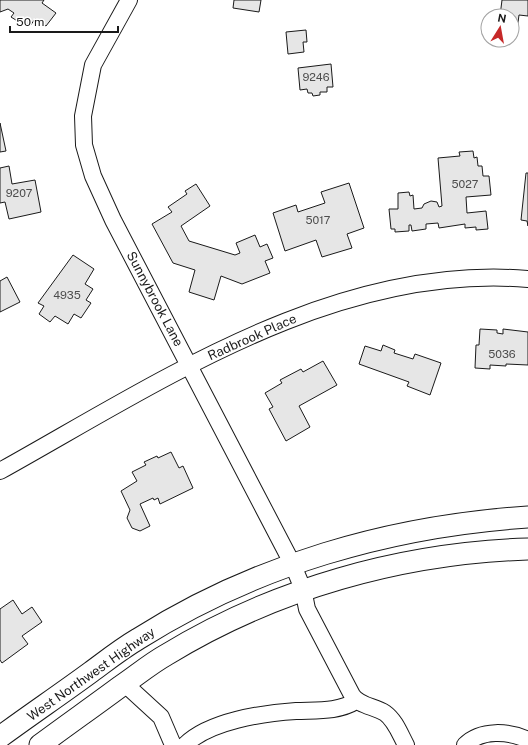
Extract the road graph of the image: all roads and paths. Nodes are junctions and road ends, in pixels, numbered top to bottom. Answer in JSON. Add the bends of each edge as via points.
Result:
{"nodes":[{"id":1,"x":129,"y":0,"type":"edge"},
{"id":2,"x":528,"y":279,"type":"edge"},
{"id":3,"x":190,"y":365,"type":"junction"},
{"id":4,"x":0,"y":471,"type":"edge"},
{"id":5,"x":528,"y":517,"type":"edge"},
{"id":6,"x":528,"y":549,"type":"edge"},
{"id":7,"x":292,"y":563,"type":"junction"},
{"id":8,"x":303,"y":589,"type":"junction"},
{"id":9,"x":125,"y":684,"type":"junction"},
{"id":10,"x":356,"y":700,"type":"junction"},
{"id":11,"x":0,"y":737,"type":"edge"},
{"id":12,"x":528,"y":740,"type":"edge"},
{"id":13,"x":40,"y":745,"type":"edge"},
{"id":14,"x":173,"y":745,"type":"edge"},
{"id":15,"x":185,"y":745,"type":"edge"},
{"id":16,"x":406,"y":745,"type":"edge"},
{"id":17,"x":465,"y":745,"type":"edge"}],
"edges":[{"from":1,"to":3,"type":"street","name":"Sunnybrook Lane","via":[[93,65],[83,116],[84,145],[93,176],[112,220]]},
{"from":2,"to":3,"type":"street","name":"Radbrook Place","via":[[464,279],[388,289],[286,320]]},
{"from":3,"to":4,"type":"street","name":"Radbrook Place"},
{"from":3,"to":7,"type":"street","name":"Sunnybrook Lane"},
{"from":5,"to":7,"type":"main road","name":"West Northwest Highway","via":[[465,522],[398,533]]},
{"from":6,"to":8,"type":"main road","name":"West Northwest Highway","via":[[450,556],[391,566]]},
{"from":7,"to":8,"type":"street","name":"Sunnybrook Lane"},
{"from":7,"to":11,"type":"main road","name":"West Northwest Highway","via":[[232,589],[137,639]]},
{"from":8,"to":9,"type":"main road","name":"West Northwest Highway","via":[[248,611],[193,639]]},
{"from":8,"to":10,"type":"street","name":"Sunnybrook Lane","via":[[307,609]]},
{"from":9,"to":13,"type":"main road","name":"West Northwest Highway"},
{"from":9,"to":14,"type":"street","via":[[161,717]]},
{"from":10,"to":15,"type":"street","via":[[336,709],[286,712],[224,723],[207,729]]},
{"from":10,"to":16,"type":"street","via":[[386,714]]},
{"from":12,"to":17,"type":"street","via":[[501,732],[479,736]]}]}
